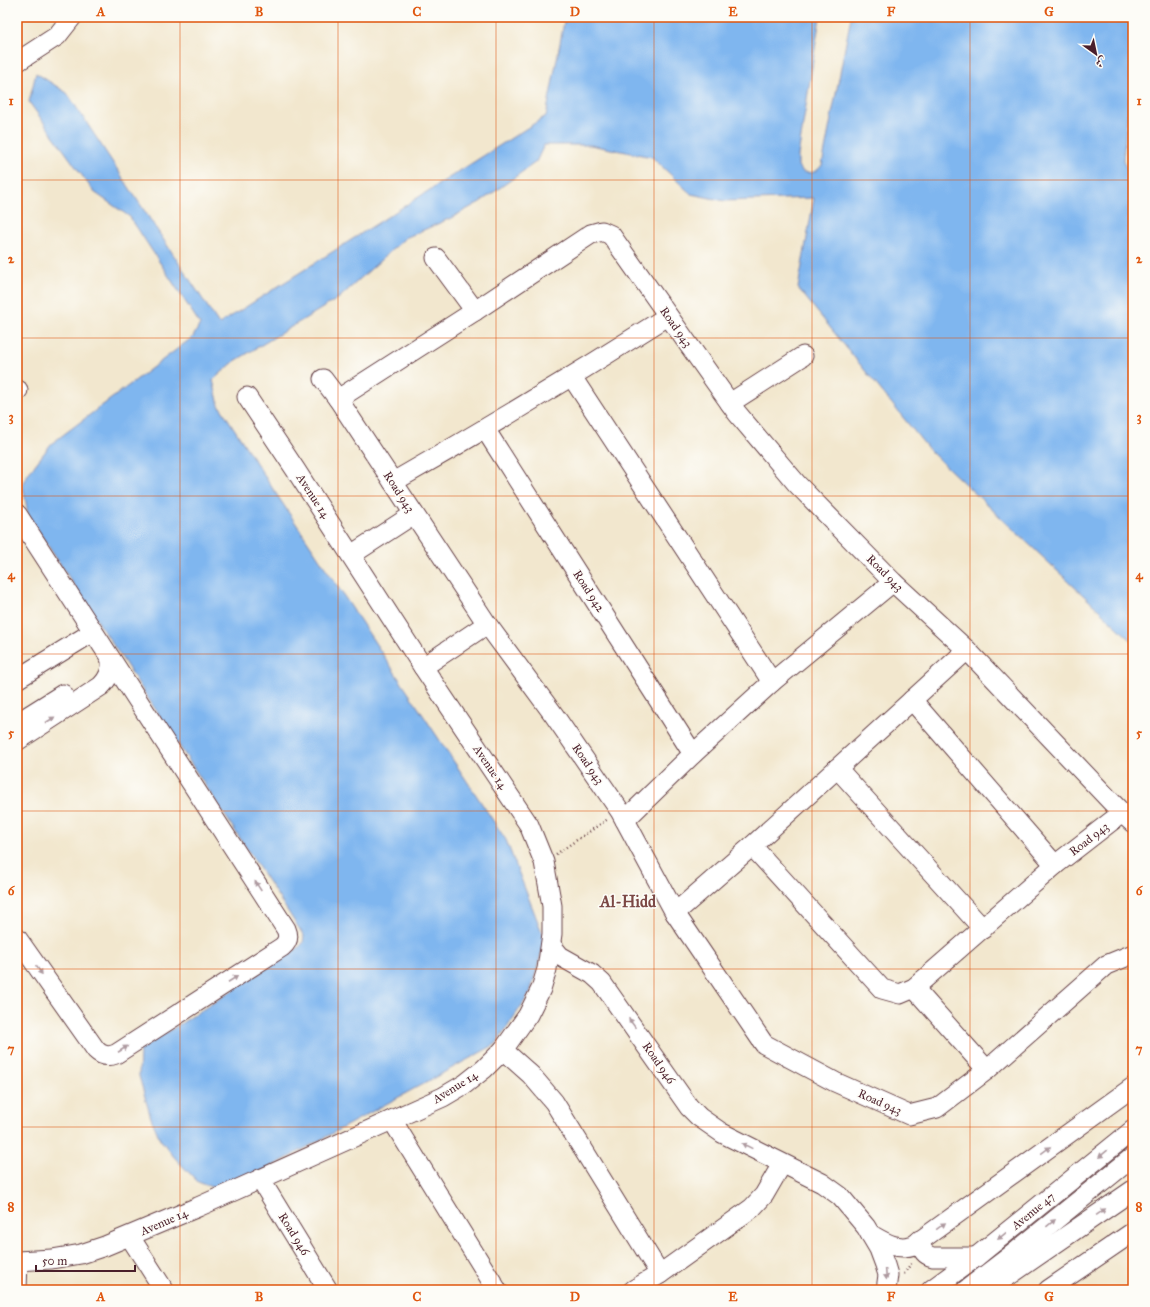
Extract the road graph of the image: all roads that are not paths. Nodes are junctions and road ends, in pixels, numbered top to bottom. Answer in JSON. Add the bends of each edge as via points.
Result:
{"nodes":[{"id":1,"x":72,"y":17,"type":"edge"},
{"id":2,"x":17,"y":62,"type":"edge"},
{"id":3,"x":436,"y":258,"type":"dead end"},
{"id":4,"x":474,"y":311,"type":"junction"},
{"id":5,"x":668,"y":316,"type":"junction"},
{"id":6,"x":804,"y":356,"type":"dead end"},
{"id":7,"x":572,"y":377,"type":"junction"},
{"id":8,"x":323,"y":379,"type":"dead end"},
{"id":9,"x":247,"y":397,"type":"dead end"},
{"id":10,"x":338,"y":399,"type":"junction"},
{"id":11,"x":730,"y":403,"type":"junction"},
{"id":12,"x":485,"y":429,"type":"junction"},
{"id":13,"x":393,"y":482,"type":"junction"},
{"id":14,"x":19,"y":513,"type":"edge"},
{"id":15,"x":414,"y":514,"type":"junction"},
{"id":16,"x":351,"y":555,"type":"junction"},
{"id":17,"x":893,"y":582,"type":"junction"},
{"id":18,"x":487,"y":624,"type":"junction"},
{"id":19,"x":93,"y":632,"type":"junction"},
{"id":20,"x":967,"y":650,"type":"junction"},
{"id":21,"x":112,"y":660,"type":"junction"},
{"id":22,"x":423,"y":667,"type":"junction"},
{"id":23,"x":17,"y":679,"type":"edge"},
{"id":24,"x":772,"y":682,"type":"junction"},
{"id":25,"x":63,"y":694,"type":"dead end"},
{"id":26,"x":912,"y":700,"type":"junction"},
{"id":27,"x":17,"y":723,"type":"edge"},
{"id":28,"x":17,"y":741,"type":"edge"},
{"id":29,"x":693,"y":754,"type":"junction"},
{"id":30,"x":837,"y":768,"type":"junction"},
{"id":31,"x":623,"y":816,"type":"junction"},
{"id":32,"x":1128,"y":818,"type":"edge"},
{"id":33,"x":752,"y":846,"type":"junction"},
{"id":34,"x":1055,"y":865,"type":"junction"},
{"id":35,"x":675,"y":912,"type":"junction"},
{"id":36,"x":983,"y":929,"type":"junction"},
{"id":37,"x":17,"y":938,"type":"edge"},
{"id":38,"x":551,"y":945,"type":"junction"},
{"id":39,"x":1133,"y":954,"type":"edge"},
{"id":40,"x":914,"y":988,"type":"junction"},
{"id":41,"x":503,"y":1050,"type":"junction"},
{"id":42,"x":987,"y":1070,"type":"junction"},
{"id":43,"x":1133,"y":1087,"type":"edge"},
{"id":44,"x":392,"y":1120,"type":"junction"},
{"id":45,"x":1133,"y":1130,"type":"edge"},
{"id":46,"x":1133,"y":1157,"type":"edge"},
{"id":47,"x":782,"y":1164,"type":"junction"},
{"id":48,"x":260,"y":1179,"type":"junction"},
{"id":49,"x":1133,"y":1190,"type":"edge"},
{"id":50,"x":1133,"y":1232,"type":"edge"},
{"id":51,"x":870,"y":1234,"type":"junction"},
{"id":52,"x":130,"y":1237,"type":"junction"},
{"id":53,"x":914,"y":1244,"type":"junction"},
{"id":54,"x":976,"y":1257,"type":"junction"},
{"id":55,"x":17,"y":1261,"type":"edge"},
{"id":56,"x":660,"y":1274,"type":"junction"},
{"id":57,"x":887,"y":1283,"type":"edge"},
{"id":58,"x":17,"y":1290,"type":"edge"},
{"id":59,"x":164,"y":1290,"type":"edge"},
{"id":60,"x":328,"y":1290,"type":"edge"},
{"id":61,"x":497,"y":1290,"type":"edge"},
{"id":62,"x":633,"y":1290,"type":"edge"},
{"id":63,"x":931,"y":1290,"type":"edge"},
{"id":64,"x":966,"y":1290,"type":"edge"},
{"id":65,"x":988,"y":1290,"type":"edge"},
{"id":66,"x":1048,"y":1290,"type":"edge"}],
"edges":[{"from":1,"to":2,"type":"street","via":[[57,36]]},
{"from":3,"to":4,"type":"street"},
{"from":4,"to":5,"type":"street","name":"Road 943","via":[[591,234],[602,231],[611,235]]},
{"from":4,"to":10,"type":"street","name":"Road 943"},
{"from":5,"to":7,"type":"street"},
{"from":5,"to":11,"type":"street","name":"Road 943"},
{"from":6,"to":11,"type":"street"},
{"from":7,"to":12,"type":"street"},
{"from":7,"to":24,"type":"street"},
{"from":8,"to":10,"type":"street","name":"Road 943"},
{"from":9,"to":16,"type":"street","name":"Avenue 14"},
{"from":10,"to":13,"type":"street","name":"Road 943"},
{"from":11,"to":17,"type":"street","name":"Road 943","via":[[797,484]]},
{"from":12,"to":13,"type":"street"},
{"from":12,"to":29,"type":"street","name":"Road 942"},
{"from":13,"to":15,"type":"street","name":"Road 943"},
{"from":14,"to":19,"type":"street"},
{"from":15,"to":16,"type":"street"},
{"from":15,"to":18,"type":"street","name":"Road 943"},
{"from":16,"to":22,"type":"street","name":"Avenue 14"},
{"from":17,"to":20,"type":"street","name":"Road 943"},
{"from":17,"to":24,"type":"street"},
{"from":18,"to":22,"type":"street"},
{"from":18,"to":31,"type":"street","name":"Road 943","via":[[554,715]]},
{"from":19,"to":21,"type":"street"},
{"from":19,"to":23,"type":"street"},
{"from":20,"to":26,"type":"street"},
{"from":20,"to":32,"type":"street","name":"Road 943"},
{"from":28,"to":21,"type":"street","one_way":true,"via":[[101,686],[109,677]]},
{"from":37,"to":21,"type":"street","one_way":true,"via":[[96,1050],[107,1056],[116,1054],[282,947],[287,941],[286,929]]},
{"from":22,"to":38,"type":"street","name":"Avenue 14","via":[[530,825],[544,862],[552,906]]},
{"from":24,"to":29,"type":"street"},
{"from":25,"to":27,"type":"street"},
{"from":26,"to":30,"type":"street"},
{"from":26,"to":34,"type":"street"},
{"from":29,"to":31,"type":"street"},
{"from":30,"to":33,"type":"street"},
{"from":30,"to":36,"type":"street"},
{"from":31,"to":35,"type":"street","name":"Road 943"},
{"from":32,"to":34,"type":"street","name":"Road 943"},
{"from":33,"to":35,"type":"street"},
{"from":33,"to":40,"type":"street","name":"Road 943","via":[[882,989],[900,994]]},
{"from":34,"to":36,"type":"street","name":"Road 943"},
{"from":35,"to":42,"type":"street","name":"Road 943","via":[[764,1044],[834,1082],[909,1115],[937,1108]]},
{"from":36,"to":40,"type":"street","name":"Road 943"},
{"from":38,"to":41,"type":"street","name":"Avenue 14","via":[[541,989],[528,1015]]},
{"from":47,"to":38,"type":"street","name":"Road 946","one_way":true,"via":[[722,1133],[699,1117],[689,1107],[602,982],[560,956]]},
{"from":39,"to":42,"type":"street","name":"Road 943","via":[[1106,964]]},
{"from":40,"to":42,"type":"street"},
{"from":41,"to":44,"type":"street","name":"Avenue 14","via":[[465,1084]]},
{"from":41,"to":56,"type":"street","via":[[531,1075],[554,1102]]},
{"from":53,"to":43,"type":"street","one_way":true},
{"from":44,"to":48,"type":"street","name":"Avenue 14"},
{"from":44,"to":61,"type":"street"},
{"from":45,"to":54,"type":"street","name":"Avenue 47","one_way":true},
{"from":64,"to":46,"type":"street","one_way":true},
{"from":47,"to":51,"type":"street","name":"Road 946","via":[[822,1183],[840,1196]]},
{"from":47,"to":56,"type":"street","via":[[764,1195],[752,1208]]},
{"from":48,"to":52,"type":"street","name":"Avenue 14"},
{"from":48,"to":60,"type":"street","name":"Road 946"},
{"from":65,"to":49,"type":"street","one_way":true},
{"from":50,"to":66,"type":"street"},
{"from":51,"to":53,"type":"street","via":[[889,1245],[898,1247]]},
{"from":51,"to":57,"type":"street","name":"Road 946","one_way":true,"via":[[886,1265]]},
{"from":52,"to":55,"type":"street","name":"Avenue 14","via":[[81,1254]]},
{"from":52,"to":59,"type":"street"},
{"from":53,"to":54,"type":"street","via":[[933,1257]]},
{"from":54,"to":63,"type":"street","name":"Avenue 47"},
{"from":55,"to":58,"type":"street"},
{"from":56,"to":62,"type":"street"}]}
